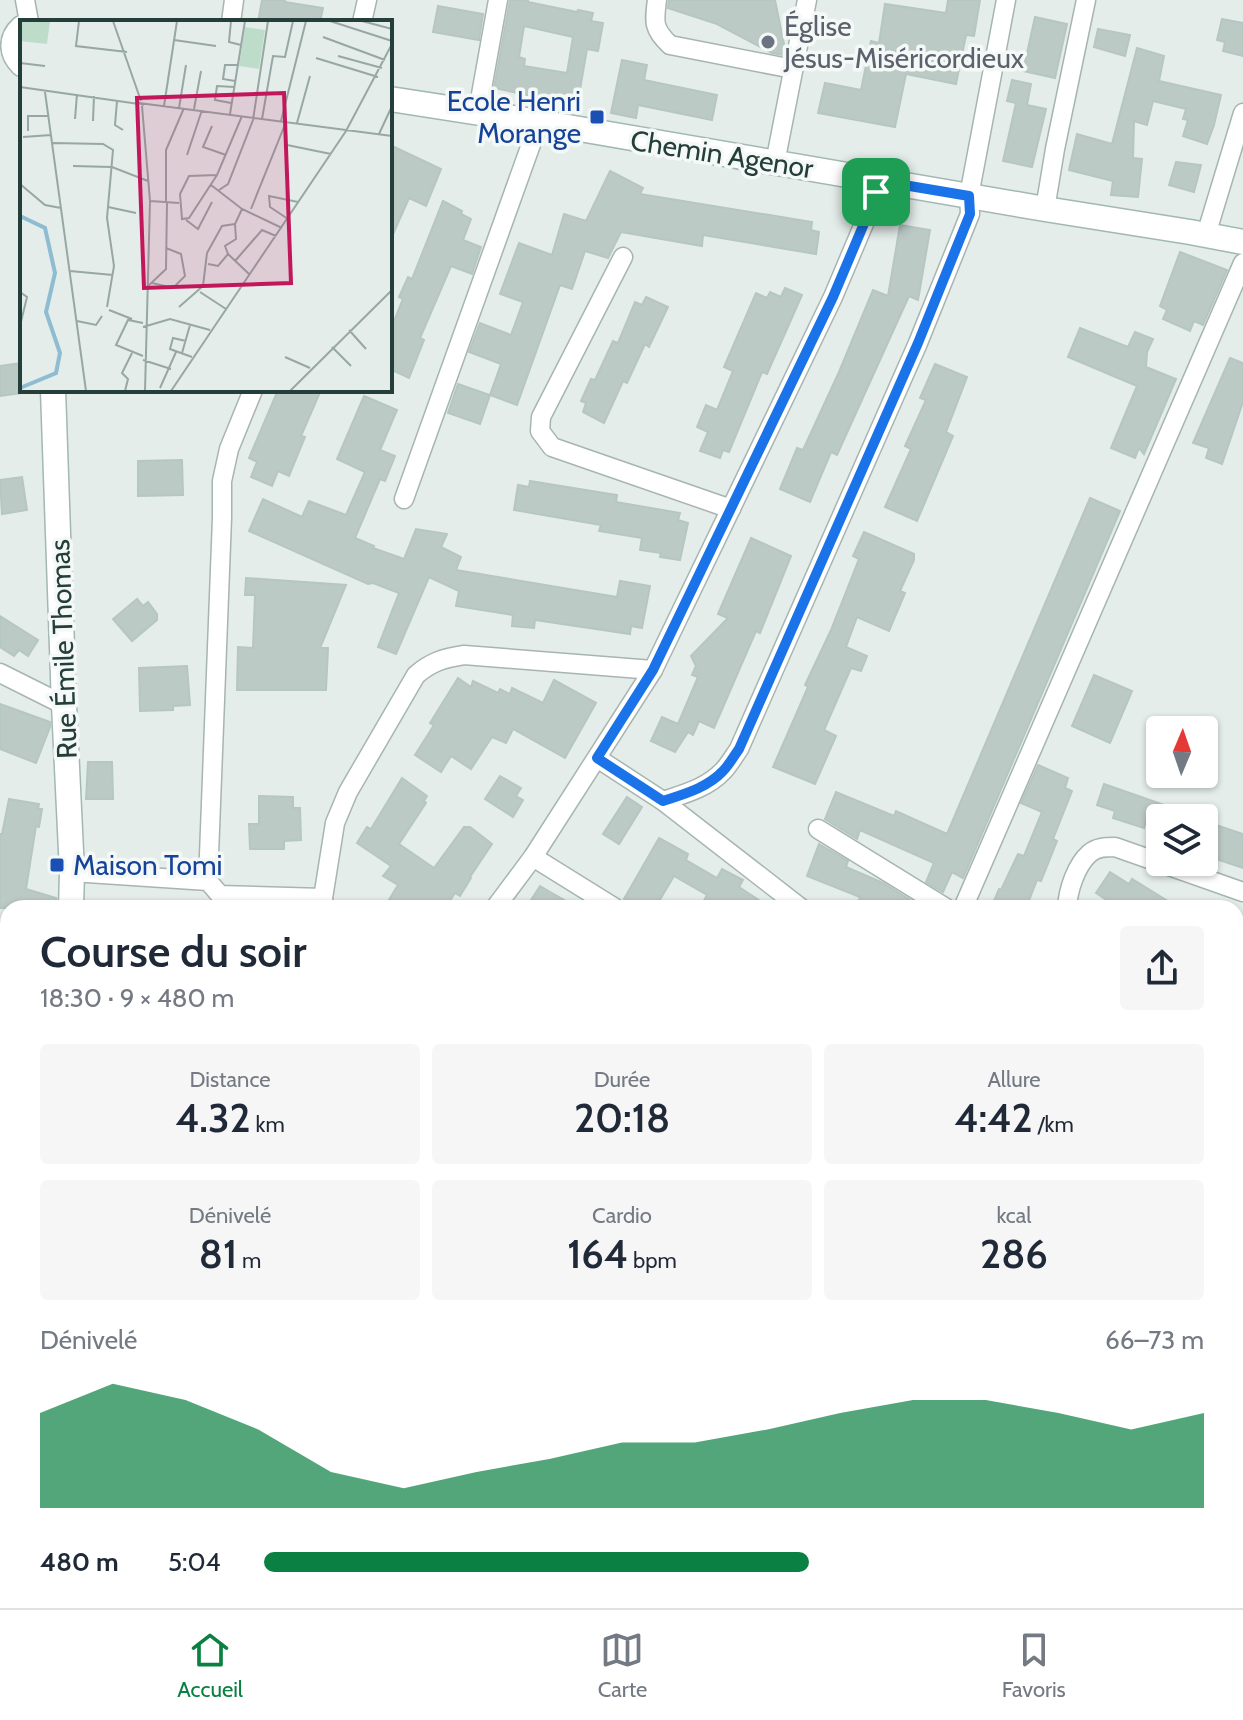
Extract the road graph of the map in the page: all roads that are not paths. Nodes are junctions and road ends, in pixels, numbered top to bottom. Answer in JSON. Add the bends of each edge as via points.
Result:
{"nodes":[{"id":1,"x":25,"y":0,"type":"edge"},
{"id":2,"x":234,"y":0,"type":"edge"},
{"id":3,"x":367,"y":0,"type":"edge"},
{"id":4,"x":498,"y":0,"type":"edge"},
{"id":5,"x":657,"y":0,"type":"edge"},
{"id":6,"x":807,"y":0,"type":"edge"},
{"id":7,"x":1006,"y":0,"type":"edge"},
{"id":8,"x":1086,"y":0,"type":"edge"},
{"id":9,"x":231,"y":20,"type":"edge"},
{"id":10,"x":362,"y":20,"type":"edge"},
{"id":11,"x":15,"y":39,"type":"edge"},
{"id":12,"x":793,"y":69,"type":"junction"},
{"id":13,"x":392,"y":100,"type":"edge"},
{"id":14,"x":478,"y":111,"type":"junction"},
{"id":15,"x":1243,"y":113,"type":"edge"},
{"id":16,"x":539,"y":122,"type":"junction"},
{"id":17,"x":775,"y":163,"type":"junction"},
{"id":18,"x":880,"y":181,"type":"junction"},
{"id":19,"x":969,"y":196,"type":"junction"},
{"id":20,"x":1045,"y":209,"type":"junction"},
{"id":21,"x":1206,"y":235,"type":"junction"},
{"id":22,"x":1243,"y":242,"type":"edge"},
{"id":23,"x":623,"y":257,"type":"dead end"},
{"id":24,"x":1243,"y":263,"type":"edge"},
{"id":25,"x":53,"y":392,"type":"edge"},
{"id":26,"x":252,"y":392,"type":"edge"},
{"id":27,"x":404,"y":499,"type":"dead end"},
{"id":28,"x":731,"y":509,"type":"junction"},
{"id":29,"x":653,"y":670,"type":"junction"},
{"id":30,"x":0,"y":673,"type":"edge"},
{"id":31,"x":64,"y":705,"type":"junction"},
{"id":32,"x":597,"y":758,"type":"junction"},
{"id":33,"x":663,"y":801,"type":"junction"},
{"id":34,"x":818,"y":829,"type":"dead end"},
{"id":35,"x":533,"y":857,"type":"junction"},
{"id":36,"x":72,"y":872,"type":"junction"},
{"id":37,"x":1243,"y":892,"type":"edge"},
{"id":38,"x":216,"y":895,"type":"edge"},
{"id":39,"x":71,"y":900,"type":"edge"},
{"id":40,"x":284,"y":900,"type":"edge"},
{"id":41,"x":324,"y":900,"type":"edge"},
{"id":42,"x":501,"y":900,"type":"edge"},
{"id":43,"x":597,"y":900,"type":"edge"},
{"id":44,"x":791,"y":900,"type":"edge"},
{"id":45,"x":933,"y":900,"type":"edge"},
{"id":46,"x":966,"y":900,"type":"edge"},
{"id":47,"x":1068,"y":900,"type":"edge"}],
"edges":[{"from":1,"to":11,"type":"street"},
{"from":2,"to":9,"type":"street"},
{"from":3,"to":10,"type":"street"},
{"from":4,"to":14,"type":"street"},
{"from":5,"to":12,"type":"street","via":[[654,20],[670,45]]},
{"from":6,"to":12,"type":"street"},
{"from":7,"to":19,"type":"street"},
{"from":8,"to":20,"type":"street"},
{"from":12,"to":17,"type":"street"},
{"from":13,"to":14,"type":"main road","name":"Chemin Agenor"},
{"from":14,"to":16,"type":"main road","name":"Chemin Agenor"},
{"from":15,"to":21,"type":"street"},
{"from":16,"to":17,"type":"main road","name":"Chemin Agenor"},
{"from":16,"to":27,"type":"street"},
{"from":17,"to":18,"type":"main road","name":"Chemin Agenor"},
{"from":18,"to":19,"type":"main road","name":"Chemin Agenor"},
{"from":18,"to":28,"type":"street","via":[[833,297]]},
{"from":19,"to":20,"type":"main road","name":"Chemin Agenor"},
{"from":19,"to":33,"type":"street","via":[[970,214],[918,343],[739,749],[708,784]]},
{"from":20,"to":21,"type":"main road","name":"Chemin Agenor"},
{"from":21,"to":22,"type":"main road","name":"Chemin Agenor"},
{"from":23,"to":28,"type":"street","via":[[541,417],[540,431],[552,447]]},
{"from":24,"to":46,"type":"street"},
{"from":25,"to":31,"type":"main road","name":"Rue Émile Thomas"},
{"from":26,"to":38,"type":"street","via":[[222,481]]},
{"from":28,"to":29,"type":"street"},
{"from":29,"to":32,"type":"street"},
{"from":29,"to":41,"type":"street","via":[[464,655],[428,665],[416,675],[348,792],[335,823]]},
{"from":30,"to":31,"type":"street"},
{"from":31,"to":36,"type":"main road","name":"Rue Émile Thomas"},
{"from":32,"to":33,"type":"street"},
{"from":32,"to":35,"type":"street"},
{"from":33,"to":44,"type":"street"},
{"from":34,"to":45,"type":"street"},
{"from":35,"to":42,"type":"street"},
{"from":35,"to":43,"type":"street"},
{"from":36,"to":38,"type":"street"},
{"from":36,"to":39,"type":"main road","name":"Rue Émile Thomas"},
{"from":37,"to":47,"type":"street","via":[[1104,847],[1083,862]]},
{"from":38,"to":40,"type":"street"}]}
